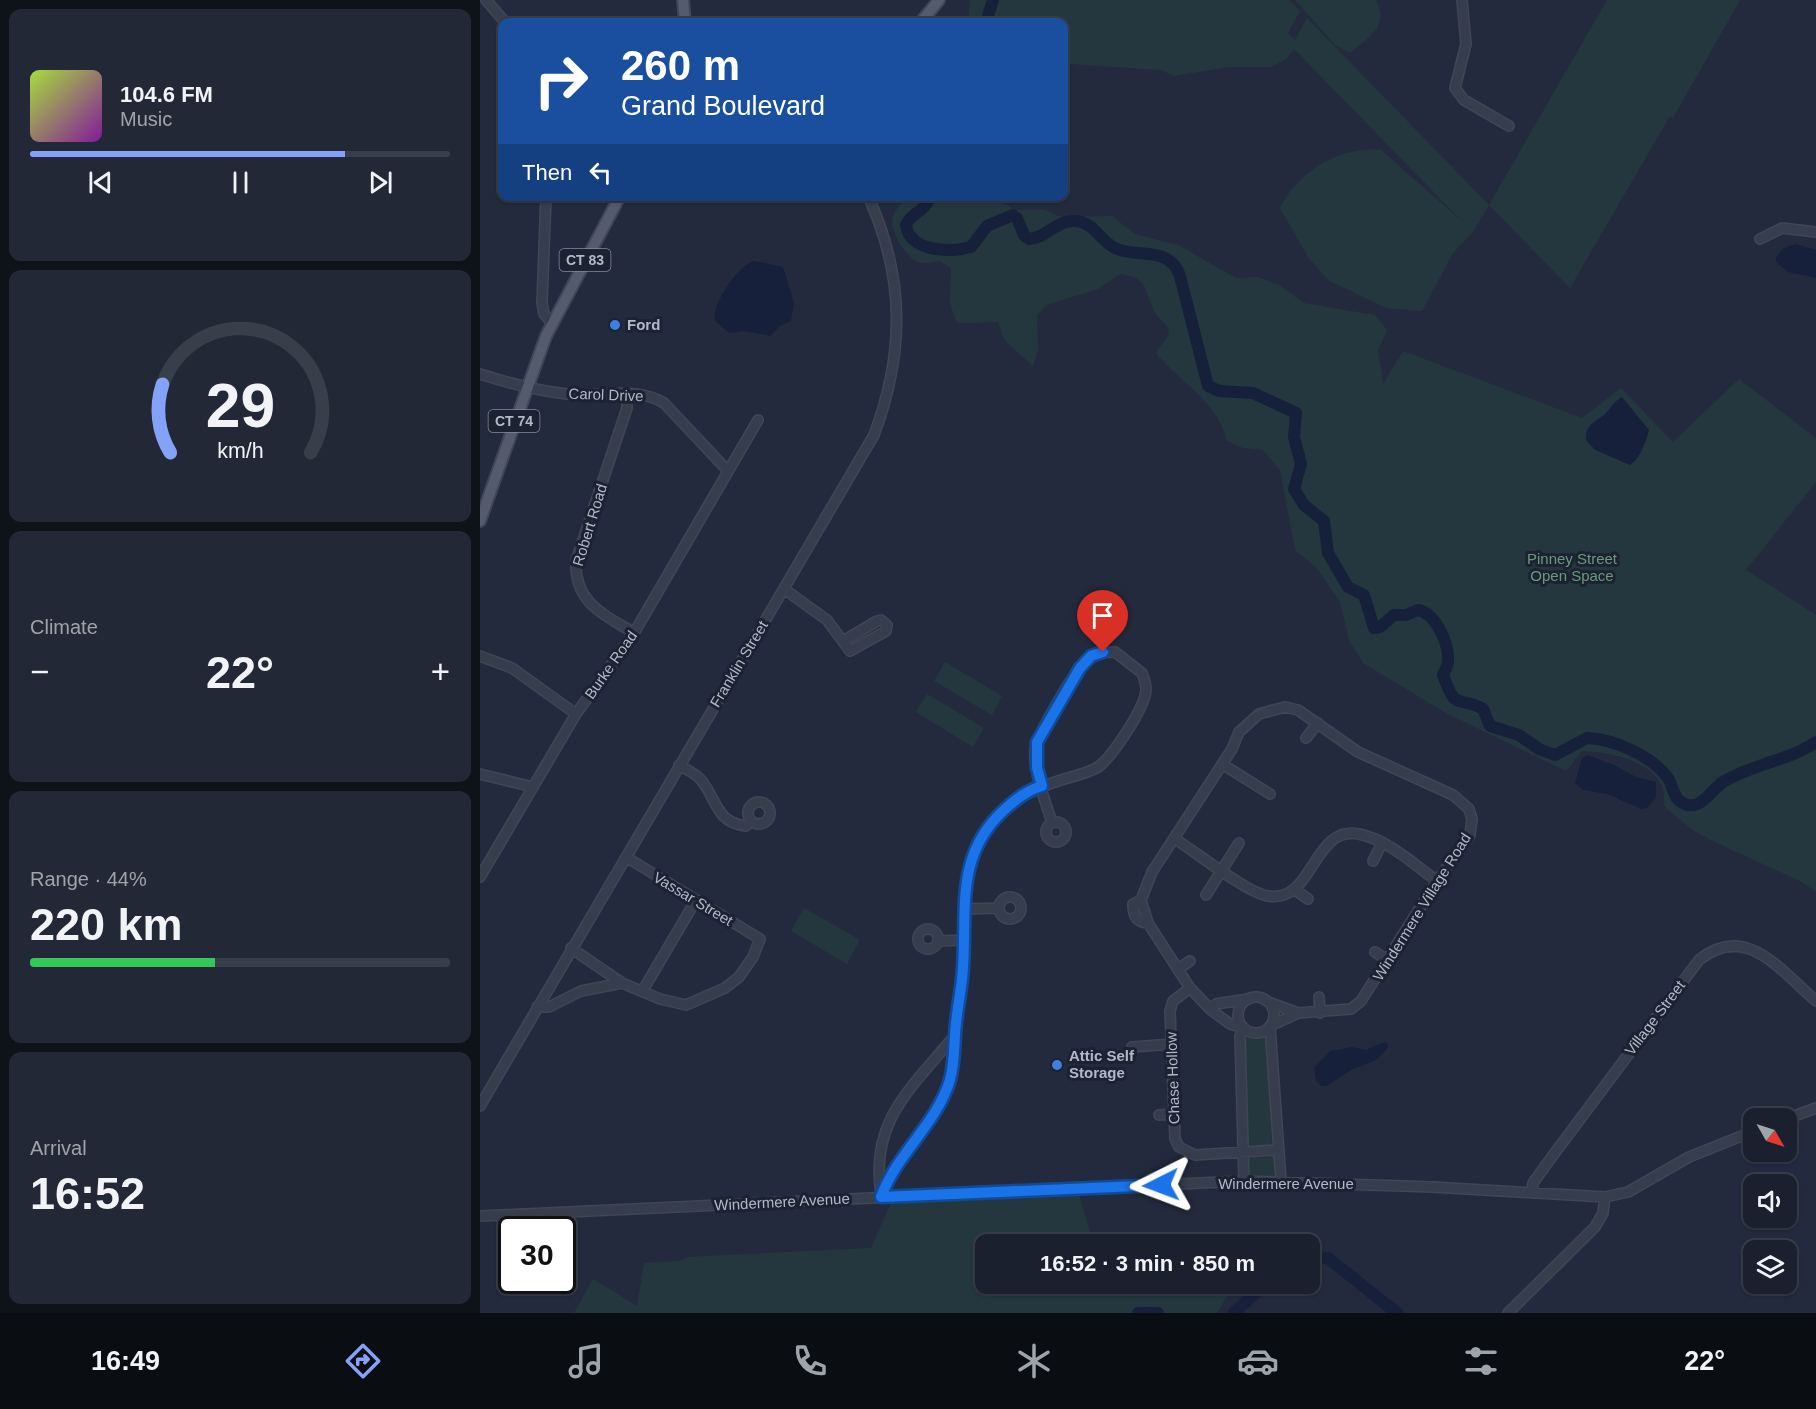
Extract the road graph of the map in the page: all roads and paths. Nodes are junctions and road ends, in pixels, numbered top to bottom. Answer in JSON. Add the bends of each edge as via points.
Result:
{"nodes":[{"id":1,"x":486,"y":0,"type":"edge"},
{"id":2,"x":683,"y":0,"type":"edge"},
{"id":3,"x":939,"y":0,"type":"edge"},
{"id":4,"x":1462,"y":0,"type":"edge"},
{"id":5,"x":502,"y":18,"type":"edge"},
{"id":6,"x":685,"y":18,"type":"edge"},
{"id":7,"x":924,"y":18,"type":"edge"},
{"id":8,"x":1509,"y":126,"type":"dead end"},
{"id":9,"x":546,"y":201,"type":"edge"},
{"id":10,"x":617,"y":201,"type":"edge"},
{"id":11,"x":870,"y":201,"type":"edge"},
{"id":12,"x":1816,"y":232,"type":"edge"},
{"id":13,"x":1760,"y":239,"type":"dead end"},
{"id":14,"x":552,"y":323,"type":"junction"},
{"id":15,"x":480,"y":374,"type":"edge"},
{"id":16,"x":526,"y":387,"type":"junction"},
{"id":17,"x":627,"y":394,"type":"junction"},
{"id":18,"x":758,"y":420,"type":"dead end"},
{"id":19,"x":728,"y":471,"type":"junction"},
{"id":20,"x":480,"y":521,"type":"edge"},
{"id":21,"x":784,"y":589,"type":"junction"},
{"id":22,"x":634,"y":633,"type":"junction"},
{"id":23,"x":843,"y":641,"type":"dead end"},
{"id":24,"x":480,"y":656,"type":"edge"},
{"id":25,"x":576,"y":714,"type":"junction"},
{"id":26,"x":1318,"y":723,"type":"junction"},
{"id":27,"x":1306,"y":738,"type":"dead end"},
{"id":28,"x":1222,"y":764,"type":"junction"},
{"id":29,"x":679,"y":765,"type":"junction"},
{"id":30,"x":480,"y":774,"type":"edge"},
{"id":31,"x":1042,"y":786,"type":"junction"},
{"id":32,"x":533,"y":787,"type":"junction"},
{"id":33,"x":1270,"y":794,"type":"dead end"},
{"id":34,"x":751,"y":821,"type":"dead end"},
{"id":35,"x":1053,"y":823,"type":"dead end"},
{"id":36,"x":1175,"y":839,"type":"junction"},
{"id":37,"x":1239,"y":843,"type":"dead end"},
{"id":38,"x":1382,"y":843,"type":"junction"},
{"id":39,"x":626,"y":857,"type":"junction"},
{"id":40,"x":1373,"y":861,"type":"dead end"},
{"id":41,"x":1222,"y":870,"type":"junction"},
{"id":42,"x":480,"y":877,"type":"edge"},
{"id":43,"x":1437,"y":881,"type":"junction"},
{"id":44,"x":1294,"y":889,"type":"junction"},
{"id":45,"x":1206,"y":895,"type":"dead end"},
{"id":46,"x":1308,"y":899,"type":"dead end"},
{"id":47,"x":696,"y":900,"type":"junction"},
{"id":48,"x":999,"y":908,"type":"dead end"},
{"id":49,"x":964,"y":909,"type":"junction"},
{"id":50,"x":964,"y":940,"type":"junction"},
{"id":51,"x":938,"y":941,"type":"dead end"},
{"id":52,"x":571,"y":948,"type":"junction"},
{"id":53,"x":1375,"y":952,"type":"dead end"},
{"id":54,"x":1388,"y":960,"type":"junction"},
{"id":55,"x":1190,"y":961,"type":"dead end"},
{"id":56,"x":1178,"y":969,"type":"junction"},
{"id":57,"x":622,"y":983,"type":"junction"},
{"id":58,"x":1190,"y":988,"type":"junction"},
{"id":59,"x":643,"y":990,"type":"junction"},
{"id":60,"x":1319,"y":997,"type":"dead end"},
{"id":61,"x":1248,"y":999,"type":"junction"},
{"id":62,"x":1816,"y":1001,"type":"edge"},
{"id":63,"x":1268,"y":1002,"type":"junction"},
{"id":64,"x":537,"y":1007,"type":"junction"},
{"id":65,"x":1211,"y":1010,"type":"junction"},
{"id":66,"x":1298,"y":1013,"type":"junction"},
{"id":67,"x":1320,"y":1013,"type":"junction"},
{"id":68,"x":1270,"y":1026,"type":"junction"},
{"id":69,"x":1244,"y":1028,"type":"junction"},
{"id":70,"x":955,"y":1035,"type":"junction"},
{"id":71,"x":1173,"y":1044,"type":"junction"},
{"id":72,"x":1132,"y":1047,"type":"dead end"},
{"id":73,"x":480,"y":1106,"type":"edge"},
{"id":74,"x":1816,"y":1108,"type":"edge"},
{"id":75,"x":1175,"y":1114,"type":"junction"},
{"id":76,"x":1160,"y":1115,"type":"dead end"},
{"id":77,"x":1797,"y":1115,"type":"edge"},
{"id":78,"x":1743,"y":1135,"type":"edge"},
{"id":79,"x":1278,"y":1150,"type":"junction"},
{"id":80,"x":1244,"y":1153,"type":"junction"},
{"id":81,"x":1244,"y":1181,"type":"junction"},
{"id":82,"x":1281,"y":1181,"type":"junction"},
{"id":83,"x":1532,"y":1193,"type":"junction"},
{"id":84,"x":881,"y":1197,"type":"junction"},
{"id":85,"x":1605,"y":1197,"type":"junction"},
{"id":86,"x":480,"y":1216,"type":"edge"},
{"id":87,"x":1508,"y":1313,"type":"edge"}],
"edges":[{"from":1,"to":5,"type":"street"},
{"from":2,"to":6,"type":"main road"},
{"from":3,"to":7,"type":"main road"},
{"from":4,"to":8,"type":"street","via":[[1466,44],[1455,88],[1464,100]]},
{"from":9,"to":14,"type":"street","via":[[542,303],[544,314]]},
{"from":10,"to":14,"type":"main road","number":"CT 83"},
{"from":11,"to":21,"type":"street","name":"Franklin Street","via":[[885,237],[898,309],[886,402],[874,435]]},
{"from":12,"to":13,"type":"street","via":[[1782,228]]},
{"from":14,"to":16,"type":"main road","number":"CT 74"},
{"from":15,"to":16,"type":"street","name":"Carol Drive"},
{"from":16,"to":17,"type":"street","name":"Carol Drive","via":[[566,394]]},
{"from":16,"to":20,"type":"main road","number":"CT 74"},
{"from":17,"to":19,"type":"street","name":"Carol Drive","via":[[645,395],[664,403]]},
{"from":17,"to":22,"type":"street","name":"Robert Road","via":[[627,408],[576,561],[575,575],[596,610]]},
{"from":18,"to":19,"type":"street","name":"Burke Road"},
{"from":19,"to":22,"type":"street","name":"Burke Road"},
{"from":21,"to":23,"type":"street","via":[[827,621]]},
{"from":21,"to":29,"type":"street","name":"Franklin Street"},
{"from":22,"to":25,"type":"street","name":"Burke Road"},
{"from":24,"to":25,"type":"street","via":[[512,668]]},
{"from":25,"to":32,"type":"street","name":"Burke Road"},
{"from":26,"to":27,"type":"street"},
{"from":26,"to":28,"type":"street","name":"Windermere Village Road","via":[[1285,707],[1258,714],[1239,732]]},
{"from":26,"to":43,"type":"street","name":"Windermere Village Road","via":[[1358,752],[1453,795],[1469,809],[1470,835]]},
{"from":28,"to":33,"type":"street"},
{"from":28,"to":36,"type":"street","name":"Windermere Village Road"},
{"from":29,"to":34,"type":"street","via":[[701,780],[728,822],[746,826]]},
{"from":29,"to":39,"type":"street","name":"Franklin Street"},
{"from":30,"to":32,"type":"street"},
{"from":31,"to":31,"type":"street","via":[[1037,742],[1080,668],[1091,656],[1103,652],[1115,652],[1131,662],[1142,673],[1146,691],[1136,715],[1110,754],[1097,768]]},
{"from":31,"to":35,"type":"street"},
{"from":31,"to":49,"type":"street","via":[[1016,799],[985,830],[969,867]]},
{"from":32,"to":42,"type":"street","name":"Burke Road"},
{"from":36,"to":41,"type":"street"},
{"from":36,"to":56,"type":"street","name":"Windermere Village Road","via":[[1152,872],[1141,900],[1148,923]]},
{"from":37,"to":41,"type":"street"},
{"from":38,"to":40,"type":"street"},
{"from":38,"to":43,"type":"street"},
{"from":38,"to":44,"type":"street","via":[[1361,834],[1339,835],[1326,845]]},
{"from":39,"to":47,"type":"street","name":"Vassar Street"},
{"from":39,"to":52,"type":"street","name":"Franklin Street"},
{"from":41,"to":44,"type":"street","via":[[1269,896]]},
{"from":41,"to":45,"type":"street"},
{"from":43,"to":54,"type":"street","name":"Windermere Village Road"},
{"from":44,"to":46,"type":"street"},
{"from":47,"to":59,"type":"street"},
{"from":47,"to":59,"type":"street","name":"Vassar Street","via":[[760,939],[753,957],[739,977],[687,1005],[660,999]]},
{"from":48,"to":49,"type":"street"},
{"from":49,"to":50,"type":"street"},
{"from":50,"to":51,"type":"street"},
{"from":50,"to":70,"type":"street"},
{"from":52,"to":57,"type":"street"},
{"from":52,"to":64,"type":"street","name":"Franklin Street"},
{"from":53,"to":54,"type":"street"},
{"from":54,"to":67,"type":"street","name":"Windermere Village Road","via":[[1361,1001],[1351,1009]]},
{"from":55,"to":56,"type":"street"},
{"from":56,"to":58,"type":"street","name":"Windermere Village Road"},
{"from":57,"to":59,"type":"street"},
{"from":57,"to":64,"type":"street","via":[[581,991],[549,1007]]},
{"from":58,"to":65,"type":"street","name":"Windermere Village Road"},
{"from":58,"to":71,"type":"street","name":"Chase Hollow","via":[[1173,1001]]},
{"from":60,"to":67,"type":"street"},
{"from":61,"to":63,"type":"street","name":"Windermere Village Road","via":[[1258,997]]},
{"from":61,"to":65,"type":"street","name":"Windermere Village Road","via":[[1216,1004]]},
{"from":61,"to":69,"type":"street","via":[[1238,1013]]},
{"from":62,"to":83,"type":"street","name":"Village Street","via":[[1755,951],[1727,944],[1712,949],[1699,960],[1554,1154],[1533,1183]]},
{"from":63,"to":66,"type":"street","name":"Windermere Village Road"},
{"from":63,"to":68,"type":"street","via":[[1273,1011]]},
{"from":64,"to":73,"type":"street","name":"Franklin Street"},
{"from":65,"to":69,"type":"street","name":"Windermere Village Road","via":[[1230,1024]]},
{"from":66,"to":67,"type":"street","name":"Windermere Village Road"},
{"from":66,"to":68,"type":"street","name":"Windermere Village Road"},
{"from":68,"to":69,"type":"street","name":"Windermere Village Road","via":[[1260,1032]]},
{"from":68,"to":79,"type":"street"},
{"from":69,"to":80,"type":"street","via":[[1240,1036]]},
{"from":70,"to":84,"type":"street","via":[[954,1058],[944,1096],[932,1119],[889,1176]]},
{"from":70,"to":84,"type":"street","via":[[912,1084],[890,1119],[880,1152]]},
{"from":71,"to":72,"type":"street"},
{"from":71,"to":75,"type":"street","name":"Chase Hollow"},
{"from":74,"to":77,"type":"street"},
{"from":75,"to":76,"type":"street"},
{"from":75,"to":80,"type":"street","name":"Chase Hollow","via":[[1175,1138],[1186,1153]]},
{"from":78,"to":85,"type":"street","name":"Windermere Avenue","via":[[1689,1157],[1628,1192]]},
{"from":79,"to":80,"type":"street","name":"Chase Hollow"},
{"from":79,"to":82,"type":"street"},
{"from":80,"to":81,"type":"street"},
{"from":81,"to":82,"type":"street","name":"Windermere Avenue"},
{"from":81,"to":84,"type":"street","name":"Windermere Avenue"},
{"from":82,"to":83,"type":"street","name":"Windermere Avenue"},
{"from":83,"to":85,"type":"street","name":"Windermere Avenue"},
{"from":84,"to":86,"type":"street","name":"Windermere Avenue"},
{"from":85,"to":87,"type":"street","via":[[1603,1213],[1595,1227]]}]}
